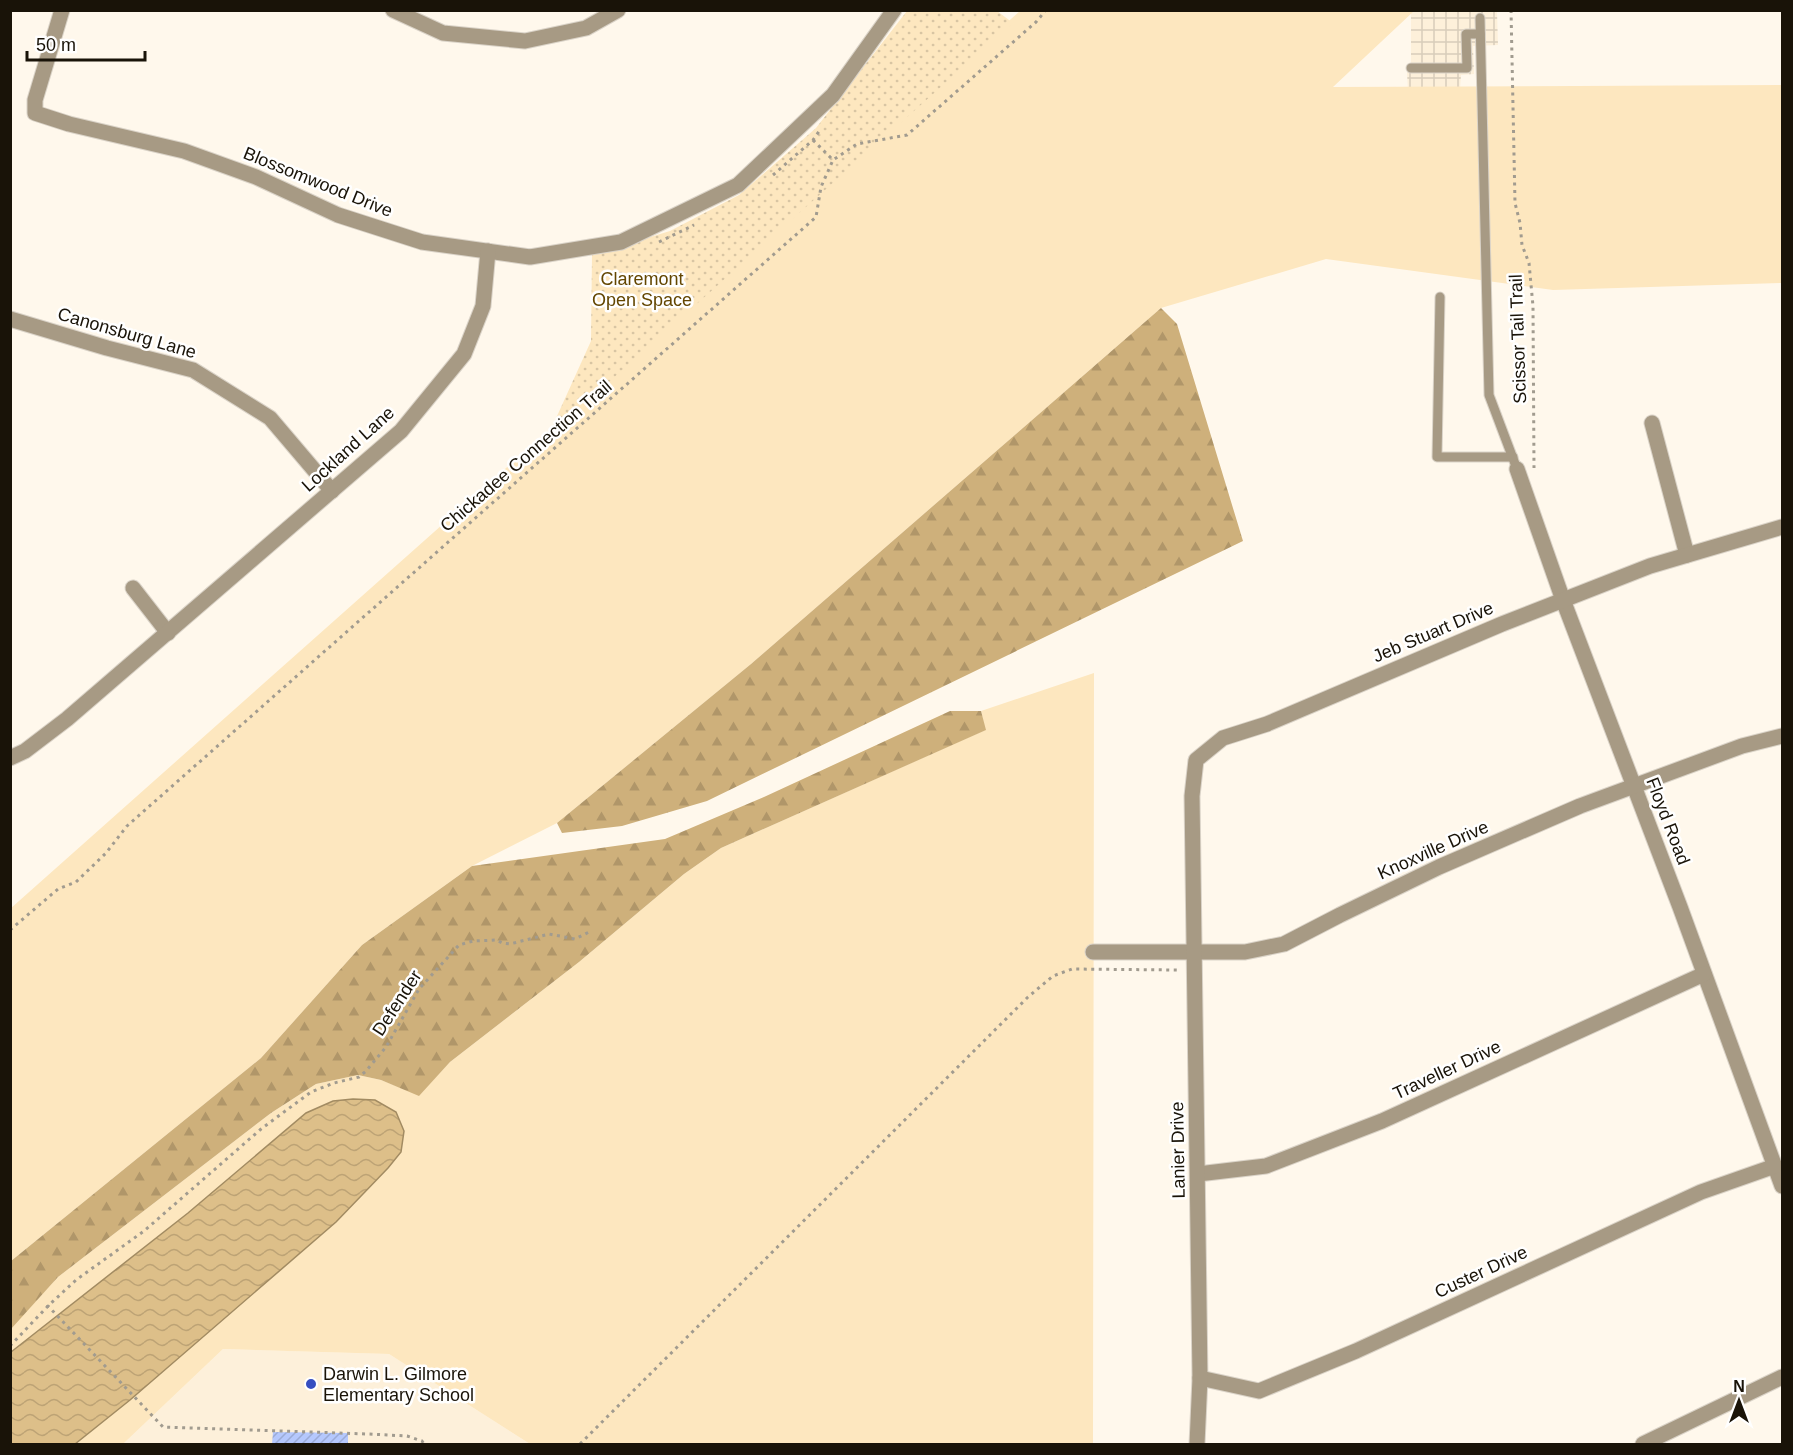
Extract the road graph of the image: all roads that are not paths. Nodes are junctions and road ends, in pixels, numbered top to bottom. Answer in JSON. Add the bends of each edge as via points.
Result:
{"nodes":[{"id":1,"x":63,"y":10,"type":"edge"},
{"id":2,"x":393,"y":10,"type":"edge"},
{"id":3,"x":618,"y":10,"type":"edge"},
{"id":4,"x":894,"y":10,"type":"edge"},
{"id":5,"x":1480,"y":18,"type":"dead end"},
{"id":6,"x":1480,"y":34,"type":"junction"},
{"id":7,"x":1412,"y":68,"type":"dead end"},
{"id":8,"x":488,"y":251,"type":"junction"},
{"id":9,"x":1440,"y":297,"type":"dead end"},
{"id":10,"x":10,"y":319,"type":"edge"},
{"id":11,"x":1652,"y":423,"type":"dead end"},
{"id":12,"x":1515,"y":463,"type":"junction"},
{"id":13,"x":332,"y":491,"type":"junction"},
{"id":14,"x":1782,"y":527,"type":"edge"},
{"id":15,"x":1687,"y":555,"type":"junction"},
{"id":16,"x":133,"y":588,"type":"dead end"},
{"id":17,"x":1563,"y":600,"type":"junction"},
{"id":18,"x":168,"y":633,"type":"junction"},
{"id":19,"x":1782,"y":736,"type":"edge"},
{"id":20,"x":10,"y":758,"type":"edge"},
{"id":21,"x":1634,"y":787,"type":"junction"},
{"id":22,"x":1193,"y":854,"type":"joint"},
{"id":23,"x":1093,"y":952,"type":"dead end"},
{"id":24,"x":1194,"y":952,"type":"junction"},
{"id":25,"x":1704,"y":974,"type":"junction"},
{"id":26,"x":1775,"y":1166,"type":"junction"},
{"id":27,"x":1198,"y":1174,"type":"junction"},
{"id":28,"x":1782,"y":1186,"type":"edge"},
{"id":29,"x":1782,"y":1377,"type":"edge"},
{"id":30,"x":1200,"y":1378,"type":"junction"},
{"id":31,"x":1197,"y":1444,"type":"edge"},
{"id":32,"x":1643,"y":1444,"type":"edge"}],
"edges":[{"from":1,"to":8,"type":"street","name":"Blossomwood Drive","via":[[34,100],[34,113],[184,151],[256,177],[338,215],[422,242]]},
{"from":2,"to":3,"type":"street","via":[[443,33],[525,41],[586,28]]},
{"from":4,"to":8,"type":"street","name":"Blossomwood Drive","via":[[833,95],[738,185],[621,242],[530,258]]},
{"from":5,"to":6,"type":"lane"},
{"from":6,"to":7,"type":"lane","via":[[1466,34],[1467,68]]},
{"from":6,"to":12,"type":"lane","via":[[1489,395]]},
{"from":8,"to":13,"type":"street","name":"Lockland Lane","via":[[483,306],[464,354],[401,431]]},
{"from":9,"to":12,"type":"lane","via":[[1437,457]]},
{"from":10,"to":13,"type":"street","name":"Canonsburg Lane","via":[[193,369],[270,418]]},
{"from":11,"to":15,"type":"street"},
{"from":12,"to":17,"type":"street","name":"Floyd Road"},
{"from":13,"to":18,"type":"street","name":"Lockland Lane"},
{"from":14,"to":15,"type":"street","name":"Jeb Stuart Drive"},
{"from":15,"to":17,"type":"street","name":"Jeb Stuart Drive"},
{"from":16,"to":18,"type":"street"},
{"from":17,"to":21,"type":"street","name":"Floyd Road"},
{"from":17,"to":22,"type":"street","name":"Jeb Stuart Drive","via":[[1267,724],[1223,738],[1196,760]]},
{"from":18,"to":20,"type":"street","name":"Lockland Lane","via":[[67,719]]},
{"from":19,"to":21,"type":"street","name":"Knoxville Drive","via":[[1742,746]]},
{"from":21,"to":24,"type":"street","name":"Knoxville Drive","via":[[1439,867],[1284,944],[1245,952]]},
{"from":21,"to":25,"type":"street","name":"Floyd Road"},
{"from":22,"to":24,"type":"street","name":"Lanier Drive"},
{"from":23,"to":24,"type":"street","name":"Knoxville Drive"},
{"from":24,"to":27,"type":"street","name":"Lanier Drive"},
{"from":25,"to":26,"type":"street","name":"Floyd Road"},
{"from":25,"to":27,"type":"street","name":"Traveller Drive","via":[[1382,1121],[1266,1166]]},
{"from":26,"to":28,"type":"street","name":"Floyd Road"},
{"from":26,"to":30,"type":"street","name":"Custer Drive","via":[[1701,1192],[1356,1351],[1259,1391]]},
{"from":27,"to":30,"type":"street","name":"Lanier Drive"},
{"from":29,"to":32,"type":"street"},
{"from":30,"to":31,"type":"street","name":"Lanier Drive"}]}
